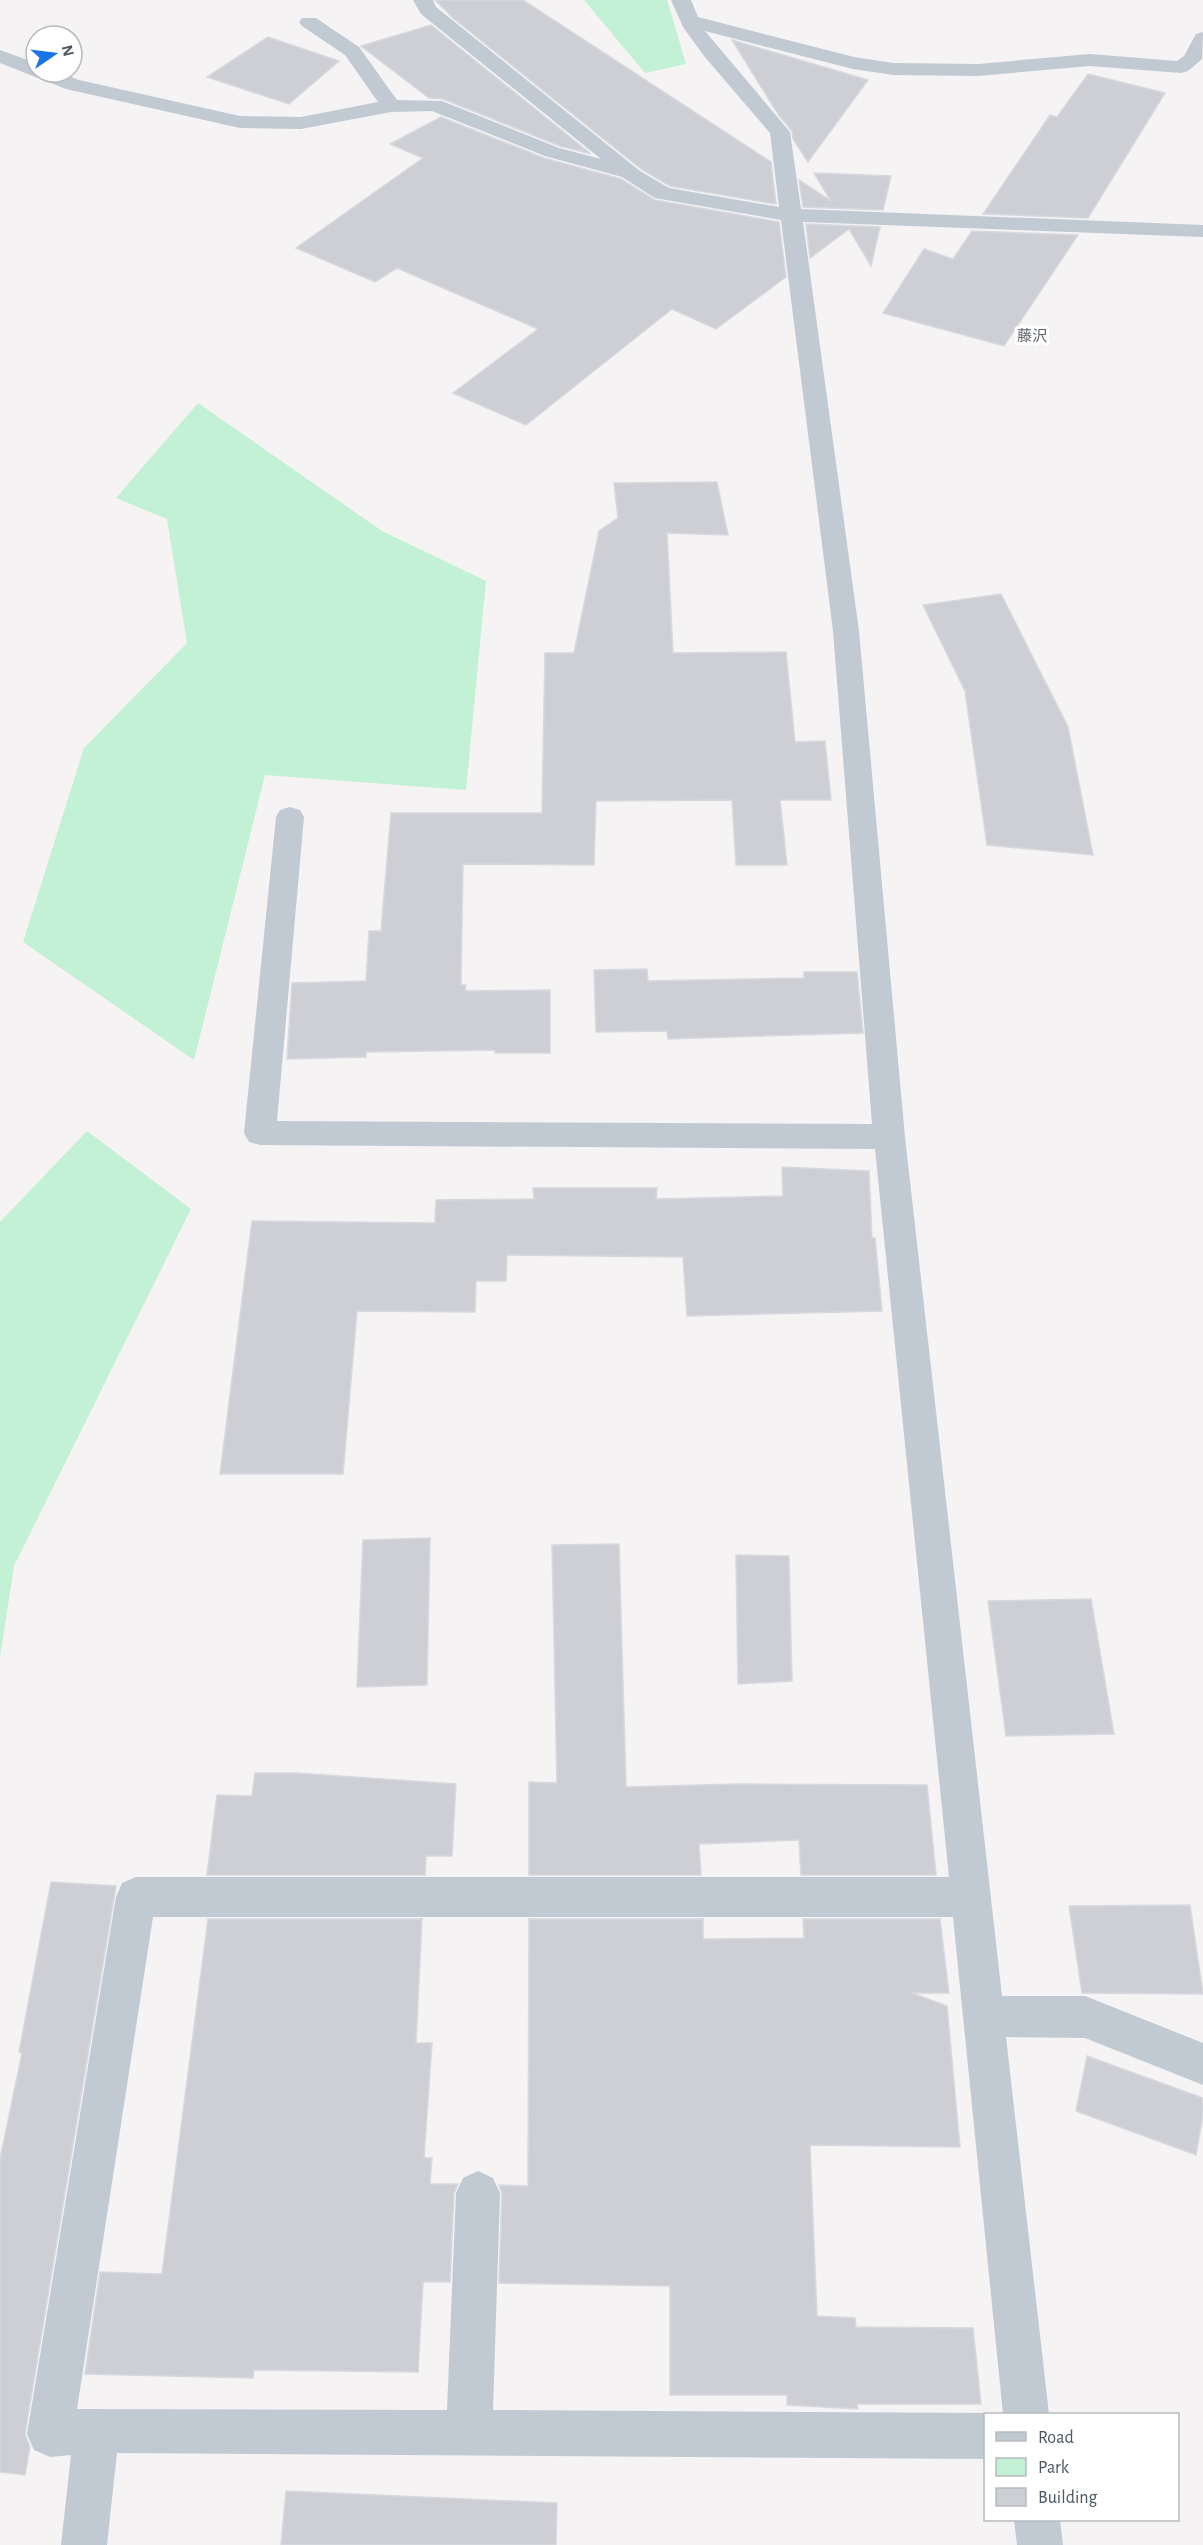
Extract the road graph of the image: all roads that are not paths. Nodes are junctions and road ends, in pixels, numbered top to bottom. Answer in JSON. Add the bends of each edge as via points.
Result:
{"nodes":[{"id":1,"x":423,"y":0,"type":"edge"},
{"id":2,"x":681,"y":0,"type":"edge"},
{"id":3,"x":691,"y":21,"type":"junction"},
{"id":4,"x":309,"y":22,"type":"dead end"},
{"id":5,"x":1203,"y":38,"type":"edge"},
{"id":6,"x":0,"y":56,"type":"edge"},
{"id":7,"x":24,"y":65,"type":"edge"},
{"id":8,"x":71,"y":84,"type":"edge"},
{"id":9,"x":391,"y":106,"type":"junction"},
{"id":10,"x":633,"y":175,"type":"junction"},
{"id":11,"x":791,"y":215,"type":"junction"},
{"id":12,"x":1203,"y":231,"type":"edge"},
{"id":13,"x":290,"y":817,"type":"dead end"},
{"id":14,"x":889,"y":1137,"type":"junction"},
{"id":15,"x":969,"y":1897,"type":"junction"},
{"id":16,"x":983,"y":2016,"type":"junction"},
{"id":17,"x":1203,"y":2064,"type":"edge"},
{"id":18,"x":478,"y":2193,"type":"dead end"},
{"id":19,"x":1026,"y":2413,"type":"edge"},
{"id":20,"x":97,"y":2430,"type":"junction"},
{"id":21,"x":469,"y":2433,"type":"junction"},
{"id":22,"x":984,"y":2436,"type":"edge"},
{"id":23,"x":1037,"y":2521,"type":"edge"},
{"id":24,"x":84,"y":2545,"type":"edge"},
{"id":25,"x":1040,"y":2545,"type":"edge"}],
"edges":[{"from":1,"to":10,"type":"street","via":[[428,10]]},
{"from":2,"to":3,"type":"street"},
{"from":3,"to":5,"type":"street","via":[[853,63],[893,69],[978,70],[1090,60],[1181,67],[1192,59]]},
{"from":3,"to":11,"type":"street","via":[[711,52],[780,132]]},
{"from":4,"to":9,"type":"street","via":[[352,51]]},
{"from":6,"to":7,"type":"street"},
{"from":8,"to":9,"type":"street","via":[[240,122],[302,123]]},
{"from":9,"to":10,"type":"street","via":[[435,105],[552,152]]},
{"from":10,"to":11,"type":"street","via":[[663,193]]},
{"from":11,"to":12,"type":"street"},
{"from":11,"to":14,"type":"street","via":[[846,631]]},
{"from":13,"to":14,"type":"street","via":[[260,1133]]},
{"from":14,"to":15,"type":"street"},
{"from":15,"to":16,"type":"street"},
{"from":15,"to":20,"type":"street","via":[[135,1897],[50,2434]]},
{"from":16,"to":17,"type":"street","via":[[1085,2017]]},
{"from":16,"to":19,"type":"street"},
{"from":18,"to":21,"type":"street"},
{"from":20,"to":21,"type":"street"},
{"from":20,"to":24,"type":"street"},
{"from":21,"to":22,"type":"street"},
{"from":23,"to":25,"type":"street"}]}
